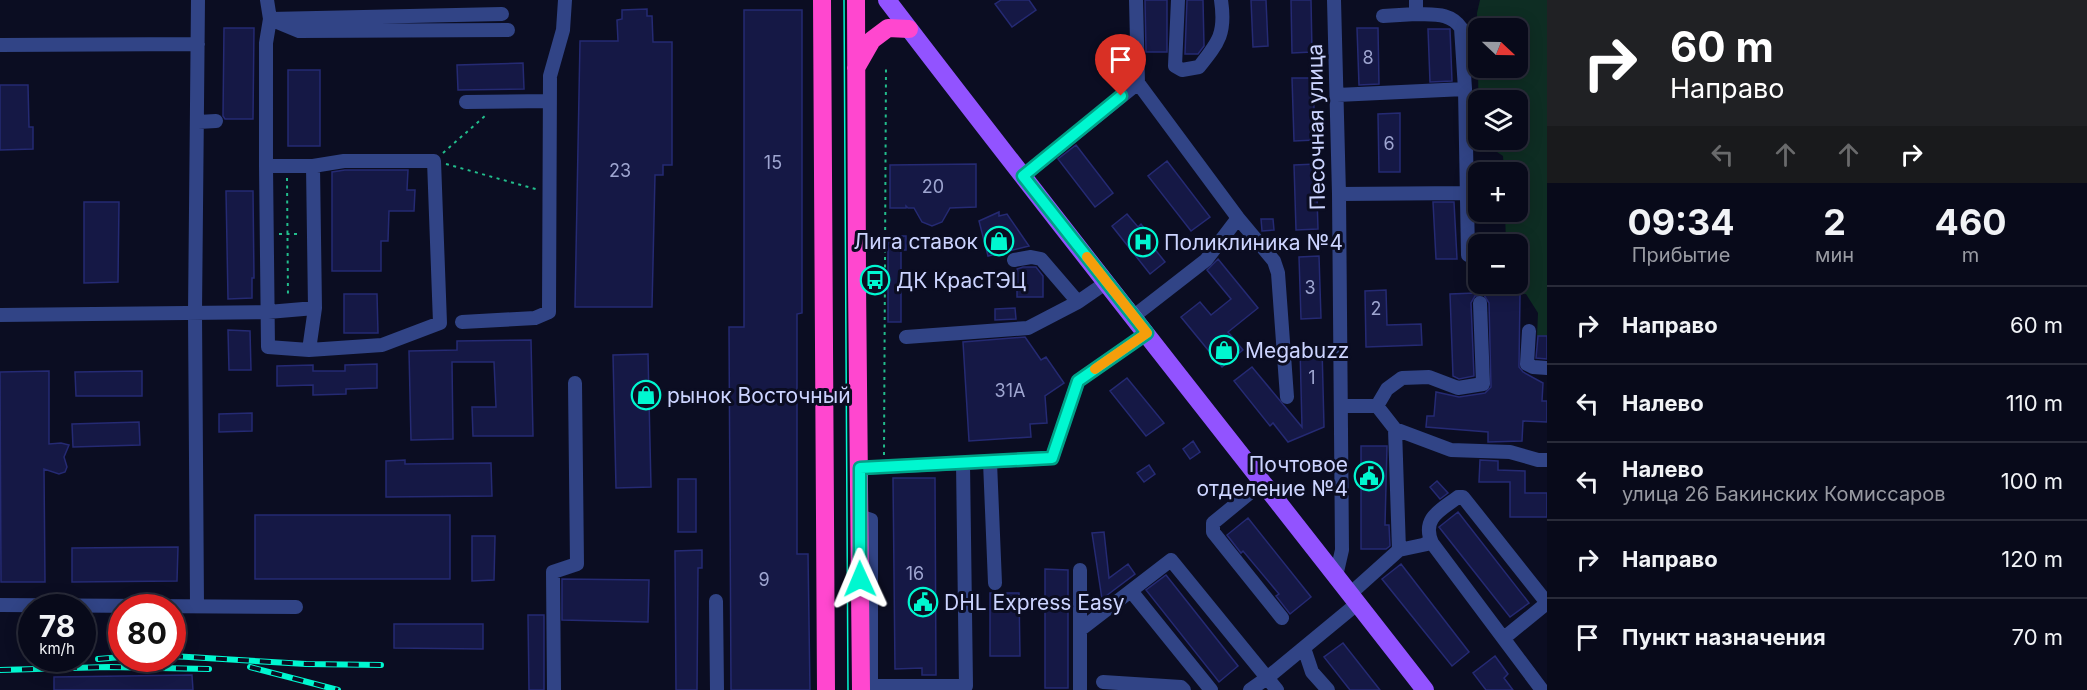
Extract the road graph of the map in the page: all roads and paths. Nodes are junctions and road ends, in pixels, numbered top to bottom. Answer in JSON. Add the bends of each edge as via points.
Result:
{"nodes":[{"id":1,"x":198,"y":0,"type":"edge"},
{"id":2,"x":267,"y":0,"type":"edge"},
{"id":3,"x":565,"y":0,"type":"edge"},
{"id":4,"x":822,"y":0,"type":"edge"},
{"id":5,"x":856,"y":0,"type":"edge"},
{"id":6,"x":887,"y":0,"type":"edge"},
{"id":7,"x":1136,"y":0,"type":"edge"},
{"id":8,"x":1178,"y":0,"type":"edge"},
{"id":9,"x":1221,"y":0,"type":"edge"},
{"id":10,"x":1334,"y":0,"type":"edge"},
{"id":11,"x":1416,"y":7,"type":"edge"},
{"id":12,"x":502,"y":14,"type":"dead end"},
{"id":13,"x":1383,"y":16,"type":"dead end"},
{"id":14,"x":270,"y":19,"type":"junction"},
{"id":15,"x":909,"y":29,"type":"junction"},
{"id":16,"x":508,"y":30,"type":"dead end"},
{"id":17,"x":198,"y":44,"type":"junction"},
{"id":18,"x":0,"y":45,"type":"edge"},
{"id":19,"x":886,"y":65,"type":"dead end"},
{"id":20,"x":855,"y":70,"type":"junction"},
{"id":21,"x":1137,"y":83,"type":"junction"},
{"id":22,"x":1464,"y":89,"type":"junction"},
{"id":23,"x":1337,"y":95,"type":"junction"},
{"id":24,"x":549,"y":101,"type":"junction"},
{"id":25,"x":466,"y":102,"type":"dead end"},
{"id":26,"x":490,"y":111,"type":"dead end"},
{"id":27,"x":198,"y":122,"type":"junction"},
{"id":28,"x":216,"y":122,"type":"dead end"},
{"id":29,"x":434,"y":161,"type":"junction"},
{"id":30,"x":266,"y":166,"type":"junction"},
{"id":31,"x":287,"y":166,"type":"junction"},
{"id":32,"x":313,"y":166,"type":"junction"},
{"id":33,"x":1023,"y":176,"type":"junction"},
{"id":34,"x":550,"y":193,"type":"junction"},
{"id":35,"x":1467,"y":193,"type":"junction"},
{"id":36,"x":1340,"y":194,"type":"junction"},
{"id":37,"x":1238,"y":218,"type":"junction"},
{"id":38,"x":267,"y":234,"type":"junction"},
{"id":39,"x":287,"y":234,"type":"junction"},
{"id":40,"x":313,"y":234,"type":"junction"},
{"id":41,"x":1468,"y":255,"type":"dead end"},
{"id":42,"x":1014,"y":260,"type":"dead end"},
{"id":43,"x":1107,"y":282,"type":"junction"},
{"id":44,"x":1077,"y":302,"type":"junction"},
{"id":45,"x":1480,"y":303,"type":"dead end"},
{"id":46,"x":315,"y":308,"type":"junction"},
{"id":47,"x":288,"y":310,"type":"junction"},
{"id":48,"x":268,"y":312,"type":"junction"},
{"id":49,"x":195,"y":313,"type":"junction"},
{"id":50,"x":0,"y":315,"type":"edge"},
{"id":51,"x":1134,"y":316,"type":"junction"},
{"id":52,"x":462,"y":322,"type":"dead end"},
{"id":53,"x":1528,"y":331,"type":"dead end"},
{"id":54,"x":1147,"y":333,"type":"junction"},
{"id":55,"x":906,"y":337,"type":"dead end"},
{"id":56,"x":309,"y":350,"type":"junction"},
{"id":57,"x":1547,"y":368,"type":"edge"},
{"id":58,"x":575,"y":383,"type":"dead end"},
{"id":59,"x":1287,"y":397,"type":"dead end"},
{"id":60,"x":1377,"y":405,"type":"junction"},
{"id":61,"x":1341,"y":406,"type":"junction"},
{"id":62,"x":1395,"y":429,"type":"junction"},
{"id":63,"x":1547,"y":460,"type":"edge"},
{"id":64,"x":990,"y":462,"type":"junction"},
{"id":65,"x":963,"y":463,"type":"junction"},
{"id":66,"x":884,"y":467,"type":"junction"},
{"id":67,"x":860,"y":468,"type":"junction"},
{"id":68,"x":1263,"y":482,"type":"junction"},
{"id":69,"x":1432,"y":543,"type":"junction"},
{"id":70,"x":1399,"y":549,"type":"junction"},
{"id":71,"x":1080,"y":570,"type":"dead end"},
{"id":72,"x":1336,"y":576,"type":"junction"},
{"id":73,"x":995,"y":583,"type":"dead end"},
{"id":74,"x":1131,"y":591,"type":"junction"},
{"id":75,"x":1354,"y":598,"type":"junction"},
{"id":76,"x":716,"y":601,"type":"dead end"},
{"id":77,"x":1547,"y":603,"type":"edge"},
{"id":78,"x":0,"y":605,"type":"edge"},
{"id":79,"x":197,"y":605,"type":"junction"},
{"id":80,"x":296,"y":607,"type":"dead end"},
{"id":81,"x":1282,"y":618,"type":"dead end"},
{"id":82,"x":1080,"y":630,"type":"junction"},
{"id":83,"x":1504,"y":638,"type":"junction"},
{"id":84,"x":1304,"y":648,"type":"junction"},
{"id":85,"x":1267,"y":678,"type":"junction"},
{"id":86,"x":1103,"y":682,"type":"dead end"},
{"id":87,"x":864,"y":687,"type":"edge"},
{"id":88,"x":554,"y":690,"type":"edge"},
{"id":89,"x":717,"y":690,"type":"edge"},
{"id":90,"x":826,"y":690,"type":"edge"},
{"id":91,"x":1080,"y":690,"type":"edge"},
{"id":92,"x":1184,"y":690,"type":"edge"},
{"id":93,"x":1211,"y":690,"type":"edge"},
{"id":94,"x":1250,"y":690,"type":"edge"},
{"id":95,"x":1277,"y":690,"type":"edge"},
{"id":96,"x":1328,"y":690,"type":"edge"},
{"id":97,"x":1425,"y":690,"type":"edge"},
{"id":98,"x":1542,"y":690,"type":"edge"}],
"edges":[{"from":1,"to":17,"type":"street"},
{"from":2,"to":14,"type":"street"},
{"from":3,"to":24,"type":"street"},
{"from":4,"to":90,"type":"highway"},
{"from":5,"to":20,"type":"highway"},
{"from":6,"to":15,"type":"main road"},
{"from":7,"to":21,"type":"street"},
{"from":8,"to":9,"type":"street","via":[[1175,66],[1182,70],[1199,67],[1222,33]]},
{"from":10,"to":23,"type":"street","name":"Песочная улица"},
{"from":11,"to":13,"type":"street"},
{"from":11,"to":22,"type":"street","via":[[1445,15],[1461,28]]},
{"from":12,"to":14,"type":"street"},
{"from":14,"to":16,"type":"street","via":[[299,31]]},
{"from":14,"to":30,"type":"street","via":[[266,43]]},
{"from":15,"to":20,"type":"highway","via":[[888,28],[872,40]]},
{"from":15,"to":33,"type":"main road"},
{"from":17,"to":18,"type":"street"},
{"from":17,"to":27,"type":"street"},
{"from":19,"to":66,"type":"path"},
{"from":20,"to":67,"type":"highway"},
{"from":21,"to":33,"type":"street"},
{"from":21,"to":37,"type":"street"},
{"from":22,"to":23,"type":"street"},
{"from":22,"to":35,"type":"street"},
{"from":23,"to":36,"type":"street","name":"Песочная улица"},
{"from":24,"to":25,"type":"street"},
{"from":24,"to":34,"type":"street"},
{"from":26,"to":29,"type":"path"},
{"from":27,"to":28,"type":"street"},
{"from":27,"to":49,"type":"street"},
{"from":29,"to":32,"type":"street","via":[[345,161]]},
{"from":29,"to":34,"type":"path"},
{"from":29,"to":56,"type":"street","via":[[440,323],[382,345]]},
{"from":30,"to":31,"type":"street"},
{"from":30,"to":38,"type":"street"},
{"from":31,"to":32,"type":"street"},
{"from":31,"to":39,"type":"path"},
{"from":32,"to":40,"type":"street"},
{"from":33,"to":43,"type":"main road"},
{"from":34,"to":52,"type":"street","via":[[549,312],[535,318]]},
{"from":35,"to":36,"type":"street"},
{"from":35,"to":41,"type":"street"},
{"from":36,"to":61,"type":"street","name":"Песочная улица"},
{"from":37,"to":51,"type":"street","via":[[1206,260]]},
{"from":37,"to":59,"type":"street","via":[[1274,261],[1278,273]]},
{"from":38,"to":39,"type":"path"},
{"from":38,"to":48,"type":"street"},
{"from":39,"to":40,"type":"path"},
{"from":39,"to":47,"type":"path"},
{"from":40,"to":46,"type":"street"},
{"from":42,"to":44,"type":"street","via":[[1041,259]]},
{"from":43,"to":44,"type":"street"},
{"from":43,"to":51,"type":"main road"},
{"from":44,"to":55,"type":"street","via":[[1028,328]]},
{"from":45,"to":60,"type":"street","via":[[1484,384],[1458,388],[1429,377],[1402,378],[1387,389]]},
{"from":46,"to":47,"type":"street"},
{"from":46,"to":56,"type":"street"},
{"from":47,"to":48,"type":"street"},
{"from":48,"to":49,"type":"street"},
{"from":48,"to":56,"type":"street","via":[[268,348]]},
{"from":49,"to":50,"type":"street"},
{"from":49,"to":79,"type":"street"},
{"from":51,"to":54,"type":"main road"},
{"from":53,"to":57,"type":"street","via":[[1527,364]]},
{"from":54,"to":64,"type":"street","via":[[1078,381],[1052,458]]},
{"from":54,"to":68,"type":"main road"},
{"from":58,"to":88,"type":"street","via":[[577,564],[553,572]]},
{"from":60,"to":61,"type":"street"},
{"from":60,"to":62,"type":"street"},
{"from":61,"to":72,"type":"street","name":"Песочная улица","via":[[1342,550]]},
{"from":62,"to":63,"type":"street","via":[[1451,450],[1510,452]]},
{"from":62,"to":70,"type":"street"},
{"from":64,"to":65,"type":"street"},
{"from":64,"to":73,"type":"street"},
{"from":65,"to":66,"type":"street"},
{"from":65,"to":87,"type":"street","via":[[966,686]]},
{"from":66,"to":67,"type":"street"},
{"from":67,"to":87,"type":"highway"},
{"from":68,"to":72,"type":"main road"},
{"from":68,"to":81,"type":"street","via":[[1213,523],[1213,532]]},
{"from":69,"to":70,"type":"street"},
{"from":69,"to":77,"type":"street","via":[[1428,524],[1432,517],[1463,497]]},
{"from":69,"to":83,"type":"street"},
{"from":70,"to":75,"type":"street"},
{"from":71,"to":82,"type":"street"},
{"from":72,"to":75,"type":"main road"},
{"from":74,"to":82,"type":"street"},
{"from":74,"to":85,"type":"street","via":[[1171,560]]},
{"from":74,"to":93,"type":"street"},
{"from":75,"to":84,"type":"street"},
{"from":75,"to":97,"type":"main road"},
{"from":76,"to":89,"type":"street"},
{"from":77,"to":83,"type":"street"},
{"from":78,"to":79,"type":"street"},
{"from":79,"to":80,"type":"street"},
{"from":82,"to":91,"type":"street"},
{"from":83,"to":98,"type":"street"},
{"from":84,"to":85,"type":"street"},
{"from":84,"to":96,"type":"street","via":[[1312,672]]},
{"from":85,"to":94,"type":"street"},
{"from":85,"to":95,"type":"street"},
{"from":86,"to":92,"type":"street"}]}
